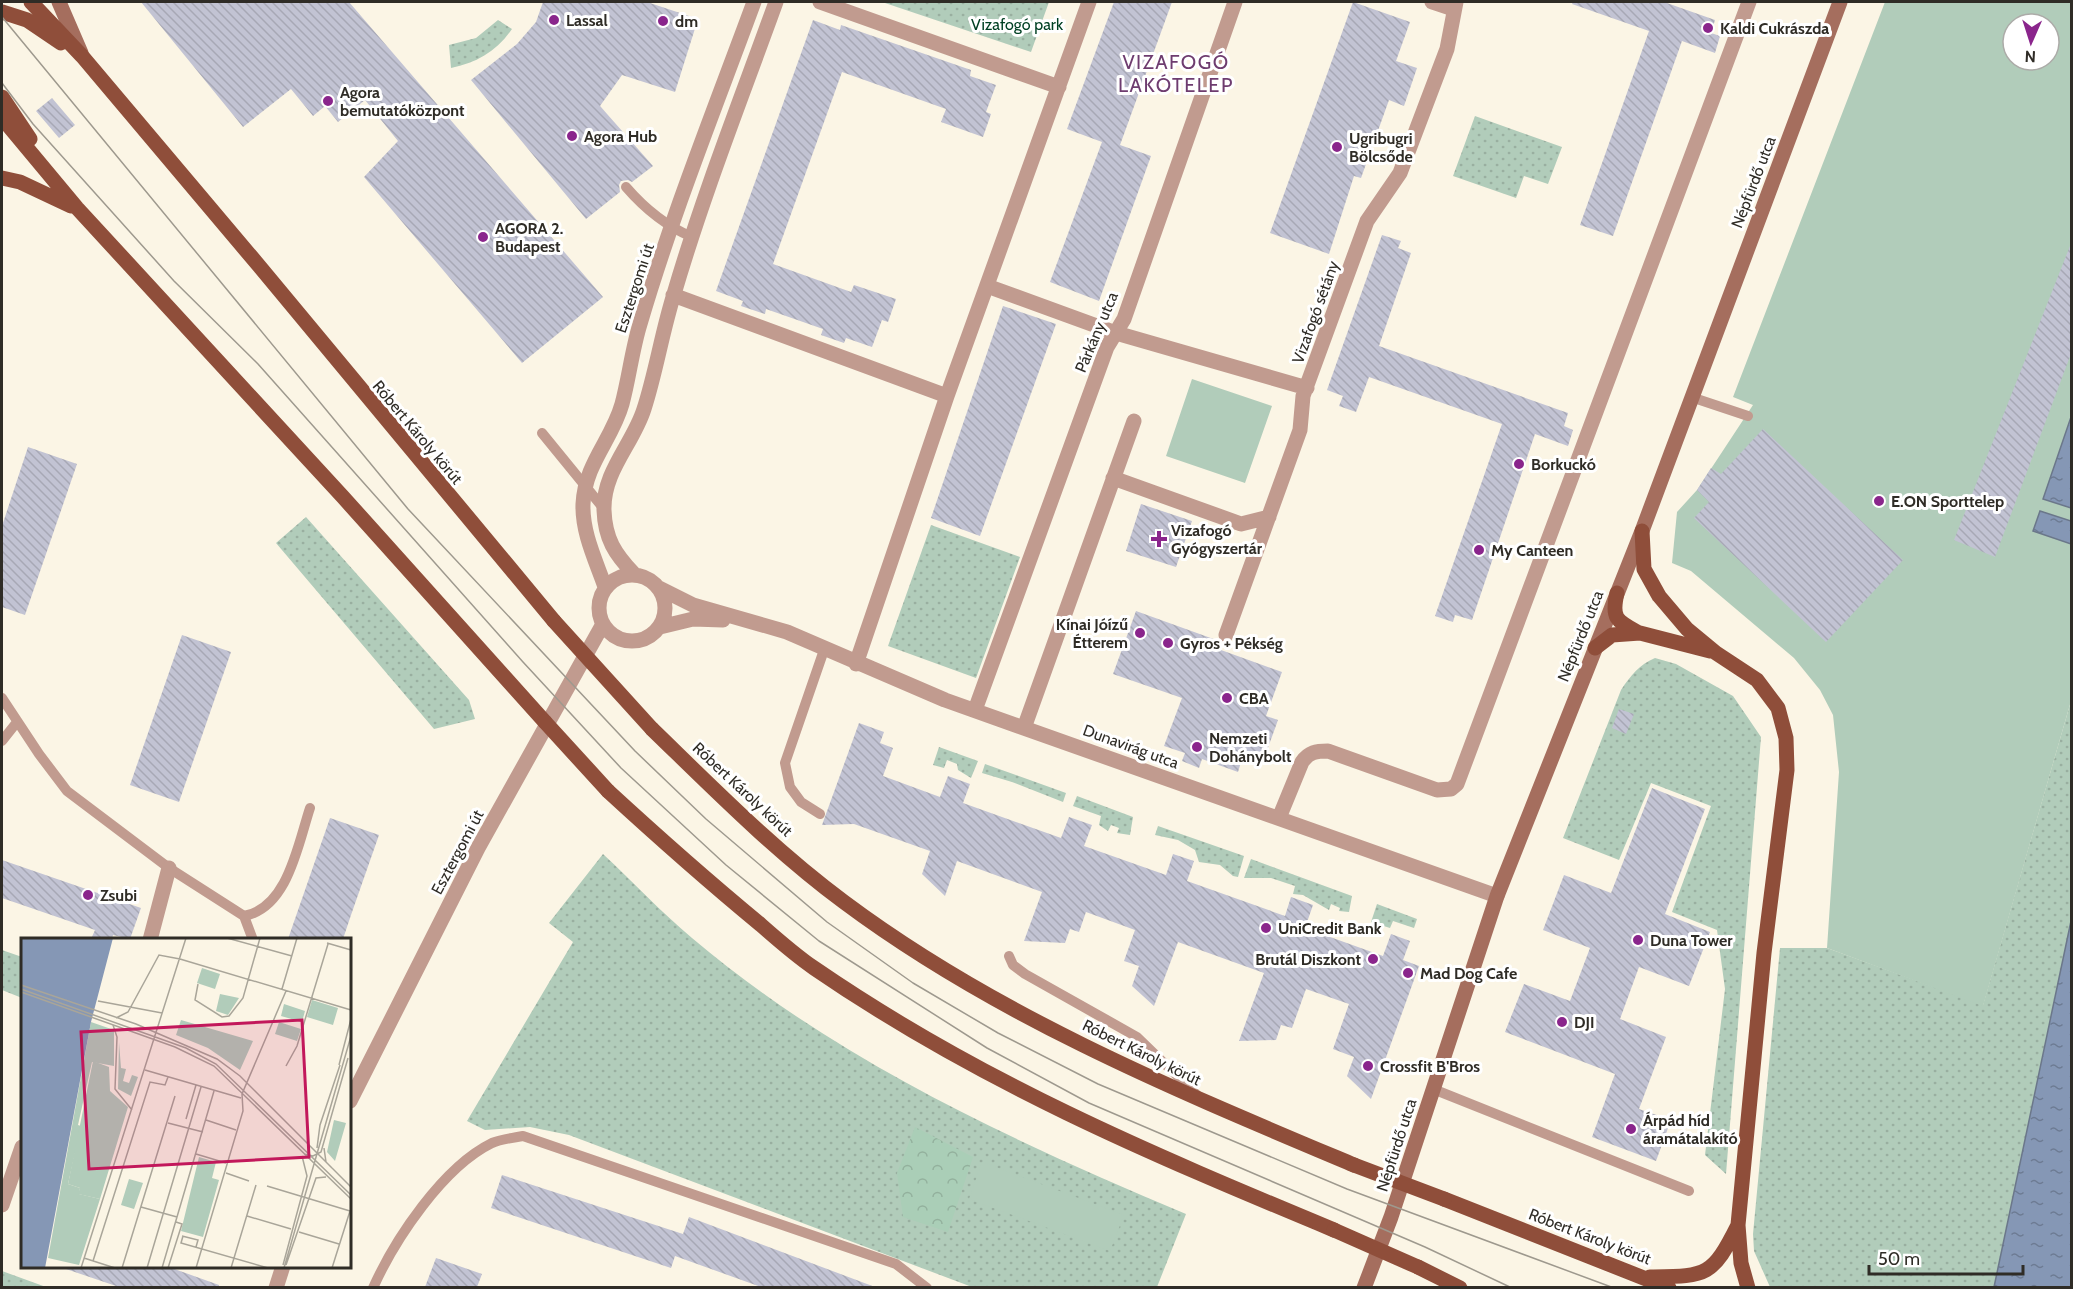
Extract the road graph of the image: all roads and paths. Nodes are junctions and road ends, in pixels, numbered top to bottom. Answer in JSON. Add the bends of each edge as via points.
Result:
{"nodes":[{"id":1,"x":31,"y":2,"type":"edge"},
{"id":2,"x":59,"y":2,"type":"edge"},
{"id":3,"x":754,"y":2,"type":"edge"},
{"id":4,"x":776,"y":2,"type":"edge"},
{"id":5,"x":820,"y":2,"type":"edge"},
{"id":6,"x":1089,"y":2,"type":"edge"},
{"id":7,"x":1235,"y":2,"type":"edge"},
{"id":8,"x":1432,"y":2,"type":"edge"},
{"id":9,"x":1749,"y":2,"type":"edge"},
{"id":10,"x":1840,"y":2,"type":"edge"},
{"id":11,"x":1455,"y":5,"type":"edge"},
{"id":12,"x":2,"y":12,"type":"edge"},
{"id":13,"x":82,"y":56,"type":"junction"},
{"id":14,"x":1059,"y":87,"type":"junction"},
{"id":15,"x":2,"y":97,"type":"edge"},
{"id":16,"x":2,"y":118,"type":"edge"},
{"id":17,"x":2,"y":178,"type":"edge"},
{"id":18,"x":626,"y":187,"type":"dead end"},
{"id":19,"x":77,"y":208,"type":"junction"},
{"id":20,"x":672,"y":228,"type":"junction"},
{"id":21,"x":692,"y":237,"type":"junction"},
{"id":22,"x":987,"y":286,"type":"junction"},
{"id":23,"x":673,"y":295,"type":"junction"},
{"id":24,"x":1116,"y":333,"type":"junction"},
{"id":25,"x":1307,"y":388,"type":"junction"},
{"id":26,"x":947,"y":396,"type":"junction"},
{"id":27,"x":1691,"y":397,"type":"junction"},
{"id":28,"x":1748,"y":416,"type":"dead end"},
{"id":29,"x":1134,"y":421,"type":"dead end"},
{"id":30,"x":542,"y":433,"type":"dead end"},
{"id":31,"x":1113,"y":478,"type":"junction"},
{"id":32,"x":585,"y":488,"type":"junction"},
{"id":33,"x":604,"y":509,"type":"junction"},
{"id":34,"x":1269,"y":517,"type":"junction"},
{"id":35,"x":1642,"y":531,"type":"junction"},
{"id":36,"x":634,"y":574,"type":"junction"},
{"id":37,"x":605,"y":587,"type":"junction"},
{"id":38,"x":659,"y":588,"type":"junction"},
{"id":39,"x":1617,"y":592,"type":"junction"},
{"id":40,"x":756,"y":622,"type":"junction"},
{"id":41,"x":603,"y":624,"type":"junction"},
{"id":42,"x":660,"y":627,"type":"junction"},
{"id":43,"x":1640,"y":633,"type":"junction"},
{"id":44,"x":1226,"y":635,"type":"dead end"},
{"id":45,"x":1595,"y":648,"type":"junction"},
{"id":46,"x":824,"y":650,"type":"junction"},
{"id":47,"x":1716,"y":653,"type":"junction"},
{"id":48,"x":856,"y":664,"type":"junction"},
{"id":49,"x":2,"y":698,"type":"edge"},
{"id":50,"x":975,"y":710,"type":"junction"},
{"id":51,"x":17,"y":722,"type":"junction"},
{"id":52,"x":1024,"y":728,"type":"junction"},
{"id":53,"x":2,"y":741,"type":"edge"},
{"id":54,"x":310,"y":808,"type":"dead end"},
{"id":55,"x":820,"y":814,"type":"dead end"},
{"id":56,"x":1280,"y":818,"type":"junction"},
{"id":57,"x":170,"y":868,"type":"junction"},
{"id":58,"x":1497,"y":896,"type":"junction"},
{"id":59,"x":244,"y":916,"type":"junction"},
{"id":60,"x":150,"y":938,"type":"edge"},
{"id":61,"x":252,"y":938,"type":"edge"},
{"id":62,"x":1009,"y":956,"type":"dead end"},
{"id":63,"x":1433,"y":1089,"type":"junction"},
{"id":64,"x":351,"y":1099,"type":"edge"},
{"id":65,"x":1204,"y":1102,"type":"junction"},
{"id":66,"x":21,"y":1150,"type":"edge"},
{"id":67,"x":1689,"y":1191,"type":"dead end"},
{"id":68,"x":2,"y":1205,"type":"edge"},
{"id":69,"x":1738,"y":1225,"type":"junction"},
{"id":70,"x":282,"y":1268,"type":"edge"},
{"id":71,"x":1649,"y":1277,"type":"junction"},
{"id":72,"x":276,"y":1287,"type":"edge"},
{"id":73,"x":373,"y":1287,"type":"edge"},
{"id":74,"x":927,"y":1287,"type":"edge"},
{"id":75,"x":1364,"y":1287,"type":"edge"},
{"id":76,"x":1460,"y":1287,"type":"edge"},
{"id":77,"x":1669,"y":1287,"type":"edge"},
{"id":78,"x":1748,"y":1287,"type":"edge"}],
"edges":[{"from":1,"to":13,"type":"main road","name":"Róbert Károly körút"},
{"from":2,"to":13,"type":"street"},
{"from":3,"to":20,"type":"street","name":"Esztergomi út"},
{"from":4,"to":21,"type":"street"},
{"from":5,"to":14,"type":"street"},
{"from":6,"to":14,"type":"street"},
{"from":7,"to":24,"type":"street","name":"Párkány utca"},
{"from":8,"to":11,"type":"street","name":"Vizafogó sétány"},
{"from":9,"to":56,"type":"street","via":[[1457,784],[1451,789],[1437,790],[1328,750],[1316,751],[1302,762]]},
{"from":10,"to":27,"type":"street","name":"Népfürdő utca"},
{"from":11,"to":25,"type":"street","name":"Vizafogó sétány","via":[[1447,49],[1400,173],[1367,221]]},
{"from":12,"to":13,"type":"main road","via":[[27,20]]},
{"from":13,"to":65,"type":"main road","name":"Róbert Károly körút","bridge":true,"via":[[554,621],[652,729],[755,828],[843,901],[926,958],[1023,1016]]},
{"from":14,"to":22,"type":"street"},
{"from":15,"to":19,"type":"main road"},
{"from":16,"to":19,"type":"main road"},
{"from":17,"to":19,"type":"main road"},
{"from":18,"to":20,"type":"lane"},
{"from":19,"to":76,"type":"main road","bridge":true,"via":[[608,791],[812,967],[909,1030],[1088,1125]]},
{"from":20,"to":21,"type":"lane"},
{"from":20,"to":32,"type":"street","name":"Esztergomi út","via":[[640,325],[615,427],[603,440]]},
{"from":21,"to":23,"type":"street"},
{"from":22,"to":24,"type":"street"},
{"from":22,"to":26,"type":"street"},
{"from":23,"to":26,"type":"street"},
{"from":23,"to":33,"type":"street","via":[[644,409],[613,470]]},
{"from":24,"to":25,"type":"street"},
{"from":24,"to":50,"type":"street","name":"Párkány utca","via":[[1107,347]]},
{"from":25,"to":34,"type":"street","name":"Vizafogó sétány","via":[[1300,430]]},
{"from":26,"to":48,"type":"street"},
{"from":27,"to":28,"type":"lane"},
{"from":27,"to":35,"type":"street","name":"Népfürdő utca"},
{"from":29,"to":31,"type":"street"},
{"from":30,"to":32,"type":"lane"},
{"from":31,"to":34,"type":"street","via":[[1241,524]]},
{"from":31,"to":52,"type":"street"},
{"from":32,"to":33,"type":"lane"},
{"from":32,"to":37,"type":"street","name":"Esztergomi út","via":[[586,529]]},
{"from":33,"to":36,"type":"street","via":[[615,554]]},
{"from":34,"to":44,"type":"street","name":"Vizafogó sétány"},
{"from":35,"to":39,"type":"street","name":"Népfürdő utca"},
{"from":35,"to":47,"type":"main road","via":[[1644,569],[1659,596],[1687,629]]},
{"from":36,"to":37,"type":"street","via":[[618,577]]},
{"from":36,"to":38,"type":"street","via":[[648,578]]},
{"from":37,"to":41,"type":"street","name":"Esztergomi út","via":[[599,599]]},
{"from":38,"to":40,"type":"street","name":"Dunavirág utca","via":[[693,606]]},
{"from":38,"to":42,"type":"street","via":[[666,607]]},
{"from":39,"to":43,"type":"main road","via":[[1613,610],[1619,622]]},
{"from":39,"to":45,"type":"street","name":"Népfürdő utca"},
{"from":40,"to":42,"type":"street","name":"Dunavirág utca","via":[[693,619]]},
{"from":40,"to":46,"type":"street","name":"Dunavirág utca"},
{"from":41,"to":42,"type":"street","via":[[616,637],[635,641],[645,639]]},
{"from":41,"to":64,"type":"street","name":"Esztergomi út","via":[[478,848]]},
{"from":43,"to":45,"type":"main road","via":[[1612,635]]},
{"from":43,"to":47,"type":"main road"},
{"from":45,"to":58,"type":"street","name":"Népfürdő utca"},
{"from":46,"to":48,"type":"street","name":"Dunavirág utca"},
{"from":46,"to":55,"type":"lane","via":[[785,763],[790,787],[801,802]]},
{"from":47,"to":69,"type":"main road","via":[[1757,680],[1778,708],[1786,738],[1787,770],[1764,953]]},
{"from":48,"to":50,"type":"street","name":"Dunavirág utca"},
{"from":49,"to":51,"type":"lane"},
{"from":50,"to":52,"type":"street","name":"Dunavirág utca"},
{"from":51,"to":53,"type":"lane"},
{"from":51,"to":57,"type":"lane","via":[[68,791]]},
{"from":52,"to":56,"type":"street","name":"Dunavirág utca"},
{"from":54,"to":59,"type":"lane","via":[[287,877],[272,901],[257,913]]},
{"from":56,"to":58,"type":"street","name":"Dunavirág utca"},
{"from":57,"to":59,"type":"lane"},
{"from":57,"to":60,"type":"street"},
{"from":58,"to":63,"type":"street","name":"Népfürdő utca"},
{"from":59,"to":61,"type":"lane"},
{"from":62,"to":65,"type":"lane","via":[[1025,974],[1137,1037]]},
{"from":63,"to":67,"type":"lane"},
{"from":63,"to":75,"type":"street","name":"Népfürdő utca"},
{"from":65,"to":71,"type":"main road","name":"Róbert Károly körút","bridge":true,"via":[[1354,1166]]},
{"from":66,"to":68,"type":"street"},
{"from":69,"to":71,"type":"main road","via":[[1725,1252],[1711,1269],[1694,1276]]},
{"from":69,"to":78,"type":"main road","via":[[1741,1263]]},
{"from":70,"to":72,"type":"street"},
{"from":71,"to":77,"type":"main road","name":"Róbert Károly körút"},
{"from":73,"to":74,"type":"lane","via":[[384,1263],[447,1179],[492,1143],[523,1136],[896,1264]]}]}
